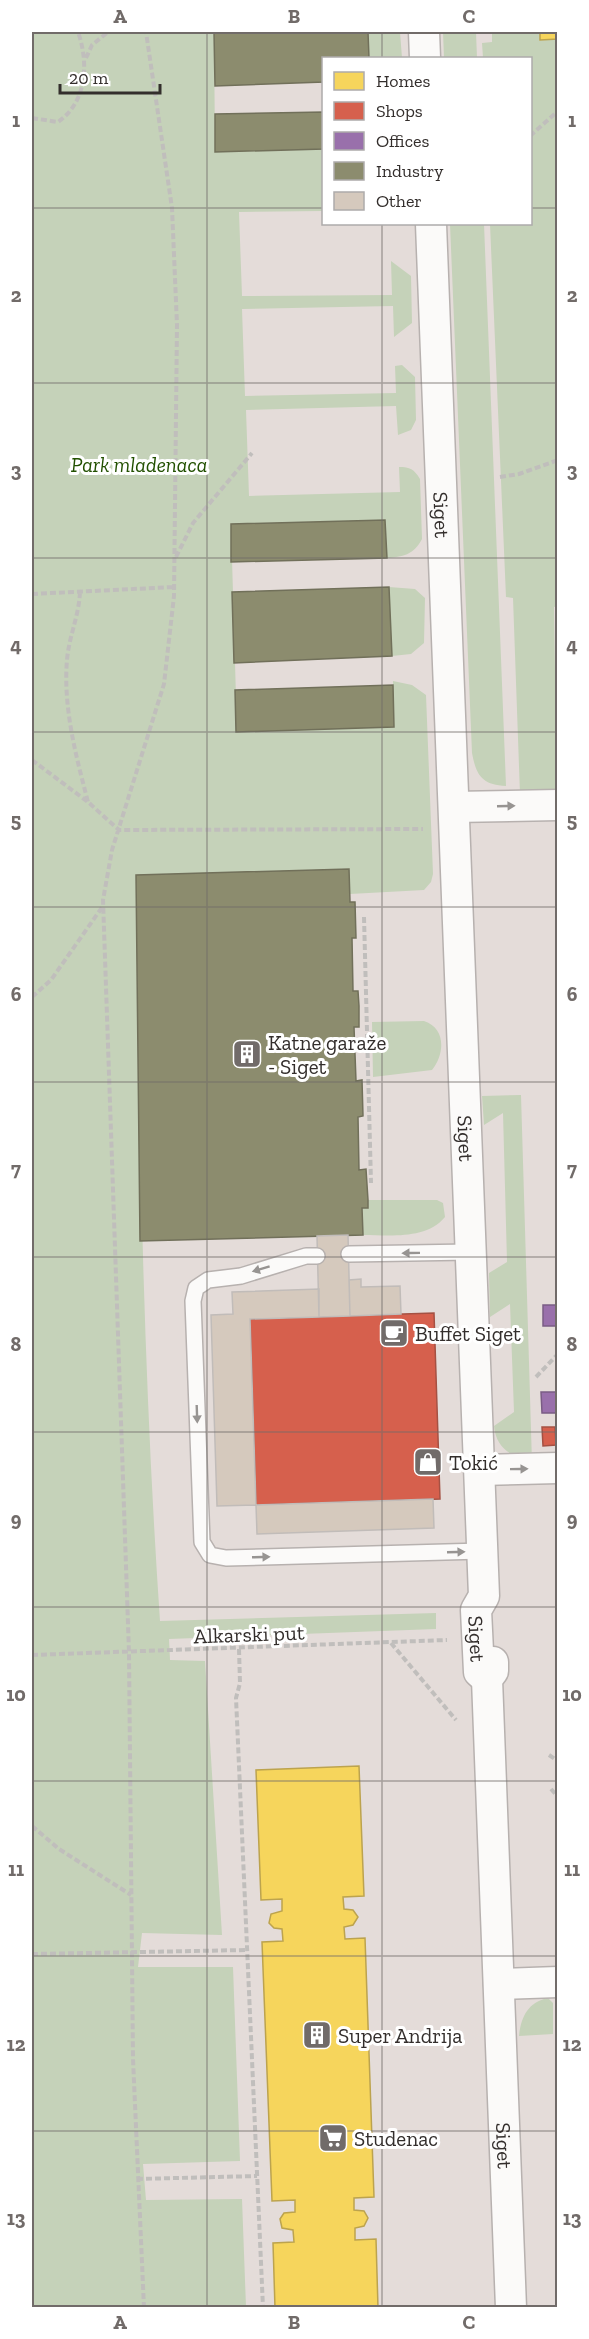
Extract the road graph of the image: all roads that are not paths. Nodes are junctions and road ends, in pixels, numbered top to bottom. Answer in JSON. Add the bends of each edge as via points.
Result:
{"nodes":[{"id":1,"x":424,"y":32,"type":"edge"},
{"id":2,"x":425,"y":57,"type":"edge"},
{"id":3,"x":432,"y":225,"type":"edge"},
{"id":4,"x":558,"y":805,"type":"edge"},
{"id":5,"x":454,"y":807,"type":"junction"},
{"id":6,"x":470,"y":1252,"type":"junction"},
{"id":7,"x":349,"y":1254,"type":"dead end"},
{"id":8,"x":317,"y":1256,"type":"dead end"},
{"id":9,"x":558,"y":1468,"type":"edge"},
{"id":10,"x":480,"y":1470,"type":"junction"},
{"id":11,"x":482,"y":1551,"type":"junction"},
{"id":12,"x":558,"y":1982,"type":"edge"},
{"id":13,"x":499,"y":1984,"type":"junction"},
{"id":14,"x":511,"y":2307,"type":"edge"}],
"edges":[{"from":1,"to":2,"type":"street"},
{"from":3,"to":5,"type":"street","name":"Siget"},
{"from":5,"to":4,"type":"street","one_way":true},
{"from":5,"to":6,"type":"street","name":"Siget"},
{"from":6,"to":7,"type":"lane","one_way":true},
{"from":6,"to":10,"type":"street","name":"Siget"},
{"from":8,"to":11,"type":"lane","one_way":true,"via":[[241,1276],[208,1280],[196,1288],[193,1301],[202,1542],[210,1555],[226,1558]]},
{"from":10,"to":9,"type":"street","one_way":true},
{"from":10,"to":11,"type":"street","name":"Siget"},
{"from":11,"to":13,"type":"street","name":"Siget","via":[[484,1596],[493,1608],[493,1671],[487,1680]]},
{"from":12,"to":13,"type":"street"},
{"from":13,"to":14,"type":"street","name":"Siget"}]}
